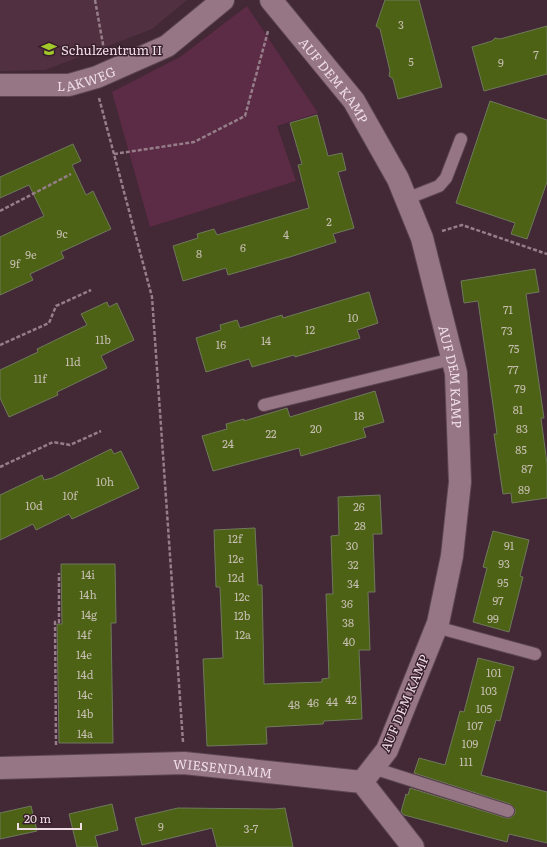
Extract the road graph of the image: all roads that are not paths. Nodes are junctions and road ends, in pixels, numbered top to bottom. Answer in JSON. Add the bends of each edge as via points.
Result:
{"nodes":[{"id":1,"x":223,"y":0,"type":"edge"},
{"id":2,"x":273,"y":2,"type":"edge"},
{"id":3,"x":0,"y":85,"type":"edge"},
{"id":4,"x":461,"y":138,"type":"dead end"},
{"id":5,"x":406,"y":199,"type":"junction"},
{"id":6,"x":452,"y":358,"type":"junction"},
{"id":7,"x":264,"y":404,"type":"dead end"},
{"id":8,"x":436,"y":626,"type":"junction"},
{"id":9,"x":535,"y":654,"type":"dead end"},
{"id":10,"x":0,"y":768,"type":"edge"},
{"id":11,"x":368,"y":775,"type":"junction"},
{"id":12,"x":508,"y":811,"type":"dead end"},
{"id":13,"x":413,"y":847,"type":"edge"}],
"edges":[{"from":1,"to":3,"type":"street","name":"LAKWEG","via":[[167,46],[102,74],[69,85]]},
{"from":2,"to":5,"type":"street","name":"AUF DEM KAMP","via":[[354,101],[398,179]]},
{"from":4,"to":5,"type":"lane","via":[[446,178],[439,186]]},
{"from":5,"to":6,"type":"street","name":"AUF DEM KAMP","via":[[422,238]]},
{"from":6,"to":7,"type":"lane"},
{"from":6,"to":8,"type":"street","name":"AUF DEM KAMP","via":[[456,373],[460,482],[452,556]]},
{"from":8,"to":9,"type":"lane"},
{"from":8,"to":11,"type":"street","name":"AUF DEM KAMP","via":[[387,750]]},
{"from":10,"to":11,"type":"street","name":"WIESENDAMM","via":[[184,763]]},
{"from":11,"to":12,"type":"lane"},
{"from":11,"to":13,"type":"street"}]}
